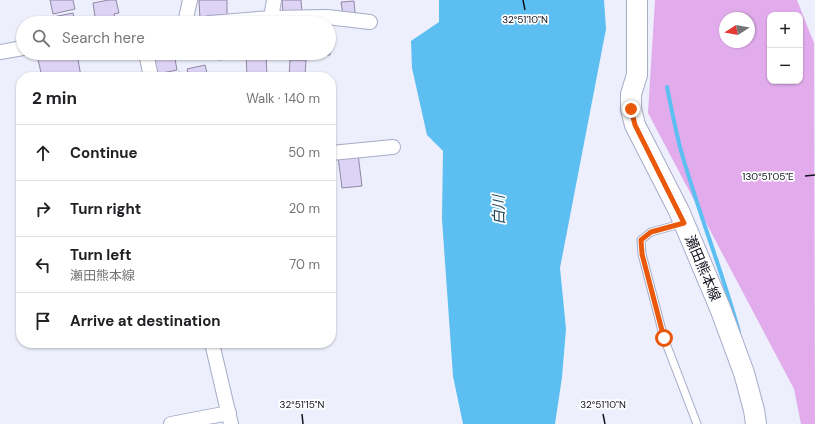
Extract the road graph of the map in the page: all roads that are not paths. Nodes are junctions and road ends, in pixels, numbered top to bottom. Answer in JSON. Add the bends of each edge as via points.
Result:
{"nodes":[{"id":1,"x":190,"y":0,"type":"edge"},
{"id":2,"x":274,"y":0,"type":"edge"},
{"id":3,"x":637,"y":0,"type":"edge"},
{"id":4,"x":187,"y":16,"type":"edge"},
{"id":5,"x":271,"y":16,"type":"edge"},
{"id":6,"x":336,"y":18,"type":"edge"},
{"id":7,"x":370,"y":22,"type":"dead end"},
{"id":8,"x":16,"y":49,"type":"edge"},
{"id":9,"x":0,"y":52,"type":"edge"},
{"id":10,"x":147,"y":60,"type":"edge"},
{"id":11,"x":150,"y":72,"type":"edge"},
{"id":12,"x":393,"y":147,"type":"dead end"},
{"id":13,"x":336,"y":153,"type":"edge"},
{"id":14,"x":684,"y":223,"type":"junction"},
{"id":15,"x":213,"y":348,"type":"edge"},
{"id":16,"x":230,"y":418,"type":"edge"},
{"id":17,"x":171,"y":424,"type":"edge"},
{"id":18,"x":698,"y":424,"type":"edge"},
{"id":19,"x":756,"y":424,"type":"edge"}],
"edges":[{"from":1,"to":4,"type":"street"},
{"from":2,"to":5,"type":"street"},
{"from":3,"to":14,"type":"main road","name":"瀬田熊本線","via":[[637,74],[631,94],[631,109],[635,125]]},
{"from":6,"to":7,"type":"street"},
{"from":8,"to":9,"type":"street"},
{"from":10,"to":11,"type":"street"},
{"from":12,"to":13,"type":"street"},
{"from":14,"to":18,"type":"lane","via":[[651,232],[641,240],[642,254],[664,338]]},
{"from":14,"to":19,"type":"main road","name":"瀬田熊本線","via":[[744,373]]},
{"from":15,"to":16,"type":"street"},
{"from":16,"to":17,"type":"street"}]}
